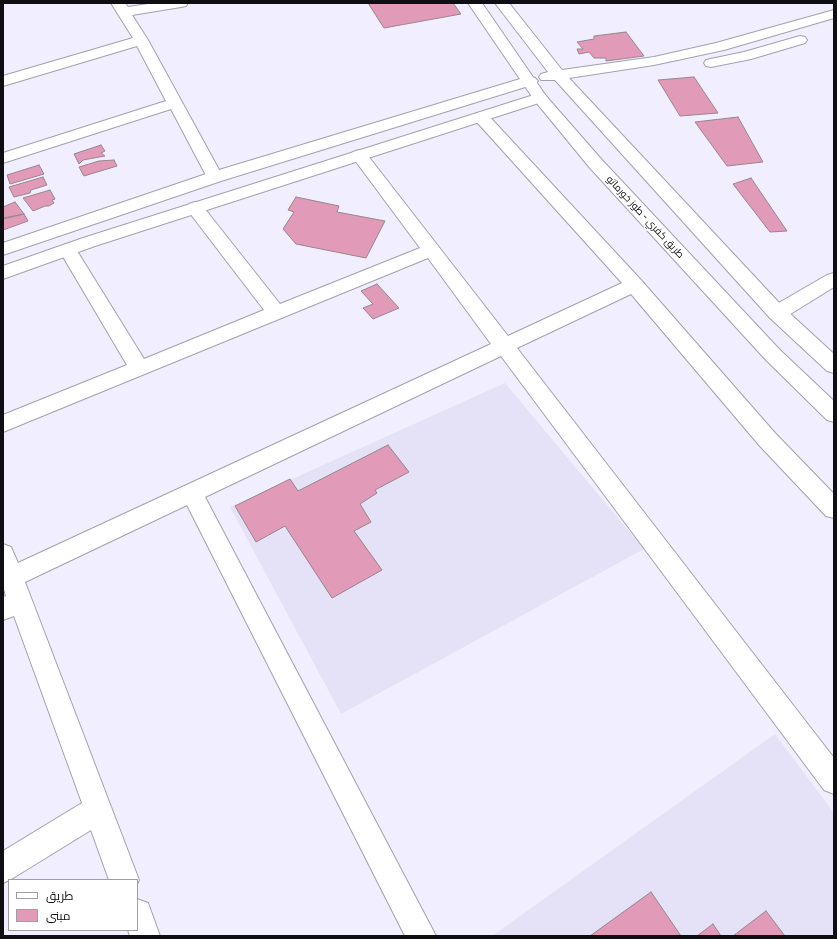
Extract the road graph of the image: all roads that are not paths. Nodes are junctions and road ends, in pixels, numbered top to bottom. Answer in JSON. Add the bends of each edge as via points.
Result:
{"nodes":[{"id":1,"x":181,"y":3,"type":"edge"},
{"id":2,"x":475,"y":3,"type":"edge"},
{"id":3,"x":502,"y":3,"type":"edge"},
{"id":4,"x":121,"y":8,"type":"edge"},
{"id":5,"x":834,"y":14,"type":"edge"},
{"id":6,"x":816,"y":35,"type":"dead end"},
{"id":7,"x":141,"y":40,"type":"junction"},
{"id":8,"x":718,"y":47,"type":"junction"},
{"id":9,"x":732,"y":59,"type":"junction"},
{"id":10,"x":561,"y":78,"type":"junction"},
{"id":11,"x":3,"y":81,"type":"edge"},
{"id":12,"x":530,"y":81,"type":"junction"},
{"id":13,"x":540,"y":98,"type":"junction"},
{"id":14,"x":174,"y":103,"type":"junction"},
{"id":15,"x":481,"y":117,"type":"junction"},
{"id":16,"x":359,"y":155,"type":"junction"},
{"id":17,"x":3,"y":158,"type":"edge"},
{"id":18,"x":215,"y":177,"type":"junction"},
{"id":19,"x":195,"y":208,"type":"junction"},
{"id":20,"x":3,"y":249,"type":"edge"},
{"id":21,"x":68,"y":250,"type":"junction"},
{"id":22,"x":431,"y":250,"type":"junction"},
{"id":23,"x":3,"y":273,"type":"edge"},
{"id":24,"x":834,"y":279,"type":"edge"},
{"id":25,"x":634,"y":285,"type":"junction"},
{"id":26,"x":276,"y":313,"type":"junction"},
{"id":27,"x":777,"y":313,"type":"junction"},
{"id":28,"x":504,"y":346,"type":"junction"},
{"id":29,"x":834,"y":366,"type":"edge"},
{"id":30,"x":139,"y":368,"type":"junction"},
{"id":31,"x":834,"y":414,"type":"edge"},
{"id":32,"x":3,"y":424,"type":"edge"},
{"id":33,"x":192,"y":493,"type":"junction"},
{"id":34,"x":834,"y":508,"type":"edge"},
{"id":35,"x":7,"y":566,"type":"edge"},
{"id":36,"x":12,"y":605,"type":"edge"},
{"id":37,"x":834,"y":780,"type":"edge"},
{"id":38,"x":97,"y":810,"type":"junction"},
{"id":39,"x":3,"y":868,"type":"edge"},
{"id":40,"x":124,"y":879,"type":"edge"},
{"id":41,"x":138,"y":917,"type":"edge"},
{"id":42,"x":145,"y":936,"type":"edge"},
{"id":43,"x":421,"y":936,"type":"edge"}],
"edges":[{"from":1,"to":4,"type":"street"},
{"from":2,"to":12,"type":"street","name":"طريق كفري - طوز خورماتو"},
{"from":3,"to":10,"type":"street"},
{"from":4,"to":7,"type":"street"},
{"from":5,"to":8,"type":"street"},
{"from":6,"to":9,"type":"street"},
{"from":7,"to":11,"type":"street"},
{"from":7,"to":14,"type":"street"},
{"from":8,"to":9,"type":"street"},
{"from":8,"to":10,"type":"street"},
{"from":9,"to":10,"type":"street"},
{"from":10,"to":12,"type":"street"},
{"from":10,"to":13,"type":"street"},
{"from":10,"to":27,"type":"street"},
{"from":12,"to":13,"type":"street","name":"طريق كفري - طوز خورماتو"},
{"from":12,"to":18,"type":"street"},
{"from":13,"to":15,"type":"street"},
{"from":13,"to":31,"type":"street","name":"طريق كفري - طوز خورماتو","via":[[596,164],[773,355]]},
{"from":14,"to":17,"type":"street"},
{"from":14,"to":18,"type":"street"},
{"from":15,"to":16,"type":"street"},
{"from":15,"to":25,"type":"street"},
{"from":16,"to":19,"type":"street"},
{"from":16,"to":22,"type":"street"},
{"from":18,"to":20,"type":"street"},
{"from":19,"to":21,"type":"street"},
{"from":19,"to":26,"type":"street"},
{"from":21,"to":23,"type":"street"},
{"from":21,"to":30,"type":"street"},
{"from":22,"to":26,"type":"street"},
{"from":22,"to":28,"type":"street"},
{"from":24,"to":27,"type":"street"},
{"from":25,"to":28,"type":"street"},
{"from":25,"to":34,"type":"street","via":[[768,439]]},
{"from":26,"to":30,"type":"street"},
{"from":27,"to":29,"type":"street"},
{"from":28,"to":33,"type":"street"},
{"from":28,"to":37,"type":"street"},
{"from":30,"to":32,"type":"street"},
{"from":33,"to":35,"type":"street"},
{"from":33,"to":43,"type":"street"},
{"from":35,"to":36,"type":"street"},
{"from":36,"to":38,"type":"street"},
{"from":38,"to":39,"type":"street"},
{"from":38,"to":40,"type":"street"},
{"from":41,"to":42,"type":"street"}]}
